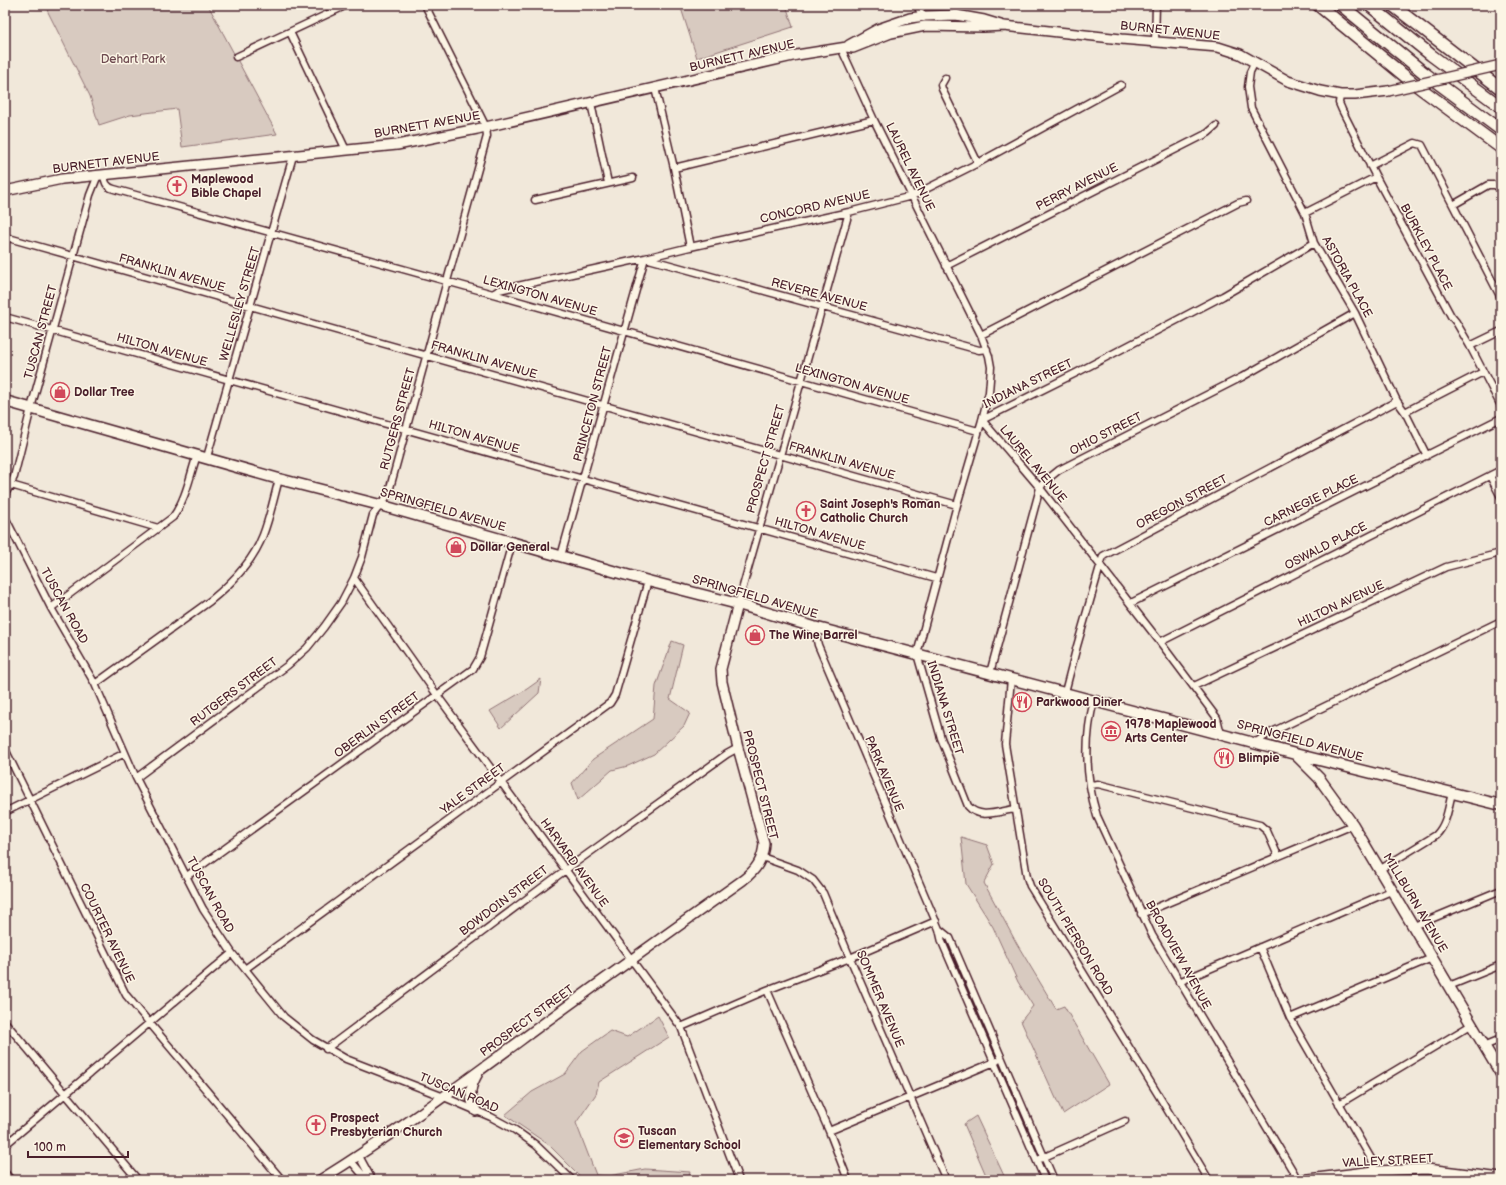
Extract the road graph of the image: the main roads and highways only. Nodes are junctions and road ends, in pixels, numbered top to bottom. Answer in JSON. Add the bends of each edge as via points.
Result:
{"nodes":[{"id":1,"x":1318,"y":5,"type":"edge"},
{"id":2,"x":1341,"y":5,"type":"edge"},
{"id":3,"x":1369,"y":5,"type":"edge"},
{"id":4,"x":1392,"y":5,"type":"edge"},
{"id":5,"x":1439,"y":42,"type":"junction"},
{"id":6,"x":1501,"y":79,"type":"edge"},
{"id":7,"x":1501,"y":89,"type":"edge"},
{"id":8,"x":1501,"y":107,"type":"edge"},
{"id":9,"x":1501,"y":130,"type":"edge"},
{"id":10,"x":1501,"y":148,"type":"edge"},
{"id":11,"x":5,"y":401,"type":"edge"},
{"id":12,"x":1295,"y":754,"type":"junction"},
{"id":13,"x":1501,"y":805,"type":"edge"},
{"id":14,"x":1501,"y":1074,"type":"edge"}],
"edges":[{"from":1,"to":10,"type":"highway","via":[[1412,82]]},
{"from":2,"to":9,"type":"highway","via":[[1423,72]]},
{"from":3,"to":8,"type":"highway"},
{"from":4,"to":5,"type":"highway"},
{"from":5,"to":6,"type":"highway"},
{"from":5,"to":7,"type":"highway"},
{"from":11,"to":12,"type":"main road","name":"SPRINGFIELD AVENUE","via":[[648,581]]},
{"from":12,"to":13,"type":"main road","name":"SPRINGFIELD AVENUE"},
{"from":12,"to":14,"type":"main road","name":"MILLBURN AVENUE","via":[[1319,778],[1353,825]]}]}
